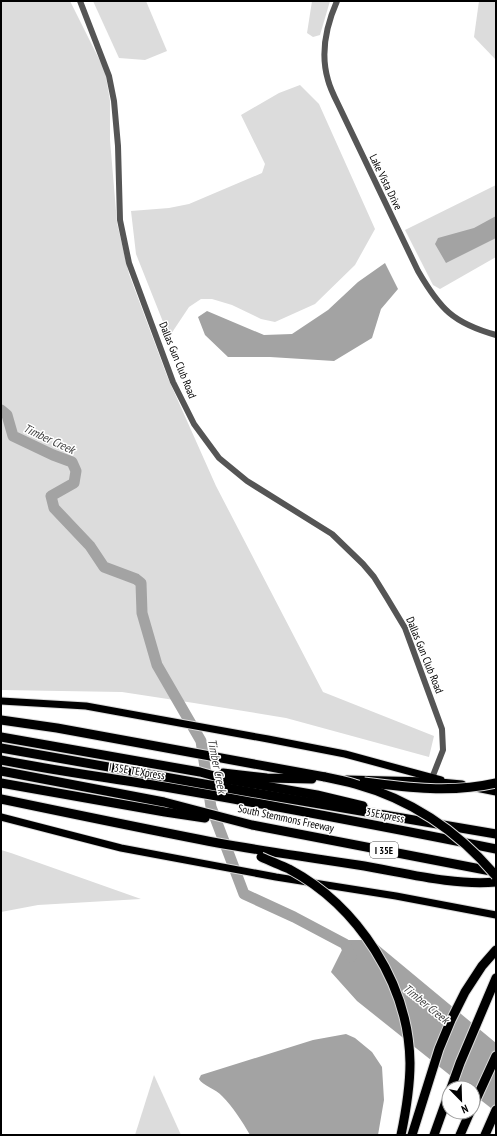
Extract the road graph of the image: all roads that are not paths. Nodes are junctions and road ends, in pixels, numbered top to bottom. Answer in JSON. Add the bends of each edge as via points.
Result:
{"nodes":[{"id":1,"x":80,"y":1,"type":"edge"},
{"id":2,"x":337,"y":1,"type":"edge"},
{"id":3,"x":496,"y":335,"type":"edge"},
{"id":4,"x":3,"y":701,"type":"edge"},
{"id":5,"x":1,"y":720,"type":"edge"},
{"id":6,"x":1,"y":737,"type":"edge"},
{"id":7,"x":1,"y":748,"type":"edge"},
{"id":8,"x":1,"y":760,"type":"edge"},
{"id":9,"x":1,"y":771,"type":"edge"},
{"id":10,"x":325,"y":776,"type":"junction"},
{"id":11,"x":432,"y":778,"type":"junction"},
{"id":12,"x":496,"y":782,"type":"edge"},
{"id":13,"x":1,"y":783,"type":"edge"},
{"id":14,"x":466,"y":785,"type":"junction"},
{"id":15,"x":267,"y":787,"type":"junction"},
{"id":16,"x":496,"y":792,"type":"edge"},
{"id":17,"x":1,"y":799,"type":"edge"},
{"id":18,"x":269,"y":806,"type":"joint"},
{"id":19,"x":1,"y":817,"type":"edge"},
{"id":20,"x":252,"y":825,"type":"junction"},
{"id":21,"x":496,"y":834,"type":"edge"},
{"id":22,"x":218,"y":843,"type":"junction"},
{"id":23,"x":496,"y":849,"type":"edge"},
{"id":24,"x":496,"y":872,"type":"edge"},
{"id":25,"x":496,"y":876,"type":"edge"},
{"id":26,"x":496,"y":882,"type":"edge"},
{"id":27,"x":496,"y":912,"type":"edge"},
{"id":28,"x":488,"y":914,"type":"junction"},
{"id":29,"x":496,"y":915,"type":"edge"},
{"id":30,"x":496,"y":950,"type":"edge"},
{"id":31,"x":496,"y":978,"type":"edge"},
{"id":32,"x":496,"y":1056,"type":"edge"},
{"id":33,"x":454,"y":1080,"type":"edge"},
{"id":34,"x":481,"y":1089,"type":"edge"},
{"id":35,"x":496,"y":1110,"type":"edge"},
{"id":36,"x":441,"y":1115,"type":"edge"},
{"id":37,"x":467,"y":1120,"type":"edge"},
{"id":38,"x":401,"y":1135,"type":"edge"},
{"id":39,"x":412,"y":1135,"type":"edge"},
{"id":40,"x":434,"y":1135,"type":"edge"},
{"id":41,"x":460,"y":1135,"type":"edge"},
{"id":42,"x":484,"y":1135,"type":"edge"}],
"edges":[{"from":1,"to":11,"type":"street","name":"Dallas Gun Club Road","via":[[109,76],[114,101],[120,220],[129,263],[173,382],[194,424],[219,458],[247,481],[332,534],[374,577],[405,628],[442,729],[442,750]]},
{"from":2,"to":3,"type":"street","name":"Lake Vista Drive","via":[[327,29],[324,54],[328,81],[341,111],[427,287],[444,309],[459,321]]},
{"from":4,"to":11,"type":"main road","via":[[86,706],[345,754]]},
{"from":5,"to":10,"type":"highway"},
{"from":6,"to":15,"type":"highway","via":[[200,772]]},
{"from":7,"to":15,"type":"highway","name":"South Stemmons Freeway","via":[[163,777]]},
{"from":8,"to":18,"type":"highway","name":"I 35E TEXpress"},
{"from":9,"to":20,"type":"highway","name":"South Stemmons Freeway","number":"I 35E","via":[[164,802]]},
{"from":10,"to":12,"type":"highway","bridge":true,"via":[[418,789],[469,788]]},
{"from":10,"to":25,"type":"highway","bridge":true,"via":[[384,793],[412,806],[460,838]]},
{"from":11,"to":14,"type":"main road"},
{"from":13,"to":20,"type":"highway"},
{"from":14,"to":15,"type":"highway","via":[[429,782]]},
{"from":14,"to":16,"type":"main road"},
{"from":15,"to":21,"type":"highway","name":"South Stemmons Freeway","via":[[401,817]]},
{"from":17,"to":22,"type":"highway"},
{"from":18,"to":23,"type":"highway","name":"35Express"},
{"from":19,"to":28,"type":"main road","via":[[121,848]]},
{"from":20,"to":24,"type":"highway","name":"South Stemmons Freeway","number":"I 35E"},
{"from":22,"to":26,"type":"highway","via":[[442,880],[465,883]]},
{"from":22,"to":38,"type":"highway","bridge":true,"via":[[289,869],[311,883],[344,911],[375,950],[399,1000],[409,1041],[409,1086]]},
{"from":27,"to":28,"type":"main road"},
{"from":28,"to":29,"type":"main road"},
{"from":30,"to":39,"type":"highway","via":[[465,992],[451,1020],[439,1049]]},
{"from":31,"to":33,"type":"highway"},
{"from":32,"to":34,"type":"highway"},
{"from":35,"to":42,"type":"highway"},
{"from":36,"to":40,"type":"highway"},
{"from":37,"to":41,"type":"highway"}]}
